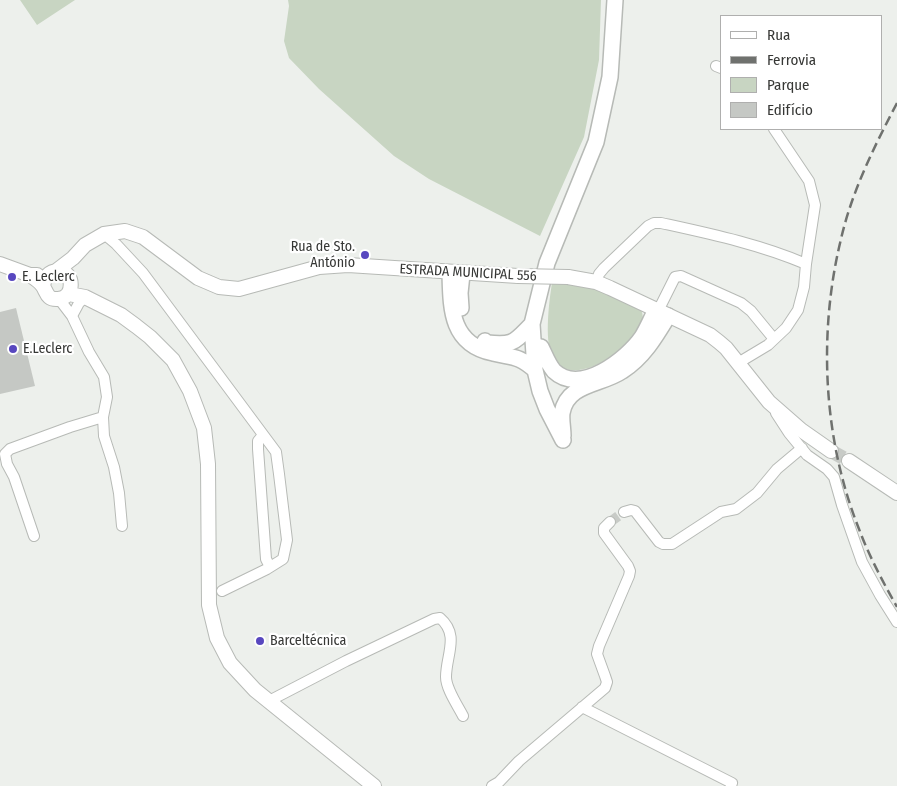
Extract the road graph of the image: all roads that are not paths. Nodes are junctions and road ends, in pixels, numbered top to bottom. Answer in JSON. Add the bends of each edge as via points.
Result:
{"nodes":[{"id":1,"x":615,"y":0,"type":"edge"},
{"id":2,"x":775,"y":130,"type":"edge"},
{"id":3,"x":104,"y":234,"type":"junction"},
{"id":4,"x":73,"y":258,"type":"junction"},
{"id":5,"x":0,"y":264,"type":"edge"},
{"id":6,"x":806,"y":264,"type":"junction"},
{"id":7,"x":456,"y":273,"type":"junction"},
{"id":8,"x":49,"y":277,"type":"junction"},
{"id":9,"x":596,"y":282,"type":"junction"},
{"id":10,"x":67,"y":290,"type":"junction"},
{"id":11,"x":539,"y":295,"type":"junction"},
{"id":12,"x":85,"y":297,"type":"junction"},
{"id":13,"x":660,"y":312,"type":"junction"},
{"id":14,"x":72,"y":316,"type":"junction"},
{"id":15,"x":532,"y":324,"type":"junction"},
{"id":16,"x":774,"y":339,"type":"junction"},
{"id":17,"x":541,"y":347,"type":"junction"},
{"id":18,"x":738,"y":363,"type":"junction"},
{"id":19,"x":535,"y":370,"type":"junction"},
{"id":20,"x":768,"y":402,"type":"junction"},
{"id":21,"x":103,"y":417,"type":"junction"},
{"id":22,"x":555,"y":424,"type":"junction"},
{"id":23,"x":263,"y":434,"type":"junction"},
{"id":24,"x":802,"y":448,"type":"junction"},
{"id":25,"x":831,"y":450,"type":"tunnel mouth"},
{"id":26,"x":848,"y":462,"type":"tunnel mouth"},
{"id":27,"x":897,"y":494,"type":"edge"},
{"id":28,"x":624,"y":512,"type":"dead end"},
{"id":29,"x":610,"y":522,"type":"dead end"},
{"id":30,"x":122,"y":526,"type":"dead end"},
{"id":31,"x":34,"y":536,"type":"dead end"},
{"id":32,"x":270,"y":567,"type":"junction"},
{"id":33,"x":222,"y":591,"type":"dead end"},
{"id":34,"x":897,"y":622,"type":"edge"},
{"id":35,"x":269,"y":701,"type":"junction"},
{"id":36,"x":582,"y":707,"type":"junction"},
{"id":37,"x":463,"y":716,"type":"dead end"},
{"id":38,"x":374,"y":786,"type":"edge"},
{"id":39,"x":492,"y":786,"type":"edge"},
{"id":40,"x":731,"y":786,"type":"edge"}],
"edges":[{"from":1,"to":11,"type":"main road","via":[[610,77],[596,142],[547,263]]},
{"from":2,"to":6,"type":"street","via":[[809,181],[816,205]]},
{"from":3,"to":4,"type":"main road","name":"ESTRADA MUNICIPAL 556","via":[[85,245]]},
{"from":3,"to":7,"type":"main road","name":"ESTRADA MUNICIPAL 556","via":[[126,231],[143,237],[198,278],[219,287],[239,289],[320,267],[348,265]]},
{"from":3,"to":23,"type":"street","via":[[143,272]]},
{"from":4,"to":8,"type":"main road","name":"ESTRADA MUNICIPAL 556"},
{"from":4,"to":10,"type":"main road"},
{"from":5,"to":8,"type":"main road","via":[[30,275]]},
{"from":6,"to":9,"type":"street","via":[[749,244],[654,223],[604,268]]},
{"from":6,"to":16,"type":"street","via":[[798,310]]},
{"from":7,"to":9,"type":"main road","name":"ESTRADA MUNICIPAL 556","bridge":true,"via":[[568,277]]},
{"from":7,"to":15,"type":"main road","via":[[461,311],[475,335],[487,343],[502,344],[516,341]]},
{"from":7,"to":19,"type":"main road","via":[[452,313],[458,329],[483,351],[515,356]]},
{"from":8,"to":10,"type":"main road","via":[[64,273]]},
{"from":8,"to":10,"type":"main road","via":[[47,294],[54,299]]},
{"from":9,"to":13,"type":"main road","name":"ESTRADA MUNICIPAL 556"},
{"from":10,"to":12,"type":"main road"},
{"from":10,"to":14,"type":"street"},
{"from":11,"to":15,"type":"main road"},
{"from":11,"to":17,"type":"main road"},
{"from":12,"to":14,"type":"street"},
{"from":12,"to":35,"type":"main road","via":[[121,315],[150,337],[173,360],[190,391],[204,428],[208,464],[208,605],[217,638],[230,663]]},
{"from":13,"to":16,"type":"street","via":[[675,277],[681,276],[741,303]]},
{"from":13,"to":17,"type":"main road","via":[[621,360],[587,378],[566,378],[554,371]]},
{"from":13,"to":18,"type":"main road","name":"ESTRADA MUNICIPAL 556","via":[[710,336]]},
{"from":13,"to":22,"type":"main road","via":[[652,342],[628,367],[571,395],[562,413],[563,440]]},
{"from":14,"to":21,"type":"street","via":[[104,377],[107,397]]},
{"from":15,"to":19,"type":"main road"},
{"from":16,"to":18,"type":"street"},
{"from":17,"to":22,"type":"main road"},
{"from":18,"to":20,"type":"main road","name":"ESTRADA MUNICIPAL 556"},
{"from":19,"to":22,"type":"main road"},
{"from":20,"to":24,"type":"street"},
{"from":20,"to":25,"type":"main road","name":"ESTRADA MUNICIPAL 556"},
{"from":21,"to":30,"type":"street","via":[[104,436],[119,493]]},
{"from":21,"to":31,"type":"street","via":[[10,449],[5,454]]},
{"from":23,"to":32,"type":"street","via":[[258,448],[266,559]]},
{"from":23,"to":32,"type":"street","via":[[276,452],[287,540],[283,559]]},
{"from":24,"to":28,"type":"street","via":[[777,469],[757,493],[736,509],[721,512],[672,544],[659,542],[635,511]]},
{"from":24,"to":34,"type":"street","via":[[834,477],[862,562]]},
{"from":26,"to":27,"type":"main road"},
{"from":29,"to":36,"type":"street","via":[[604,532],[630,571],[597,654],[605,676],[605,688]]},
{"from":32,"to":33,"type":"street"},
{"from":35,"to":37,"type":"street","via":[[440,618],[451,635],[446,678]]},
{"from":35,"to":38,"type":"main road"},
{"from":36,"to":39,"type":"street"},
{"from":36,"to":40,"type":"street","via":[[732,783]]}]}
